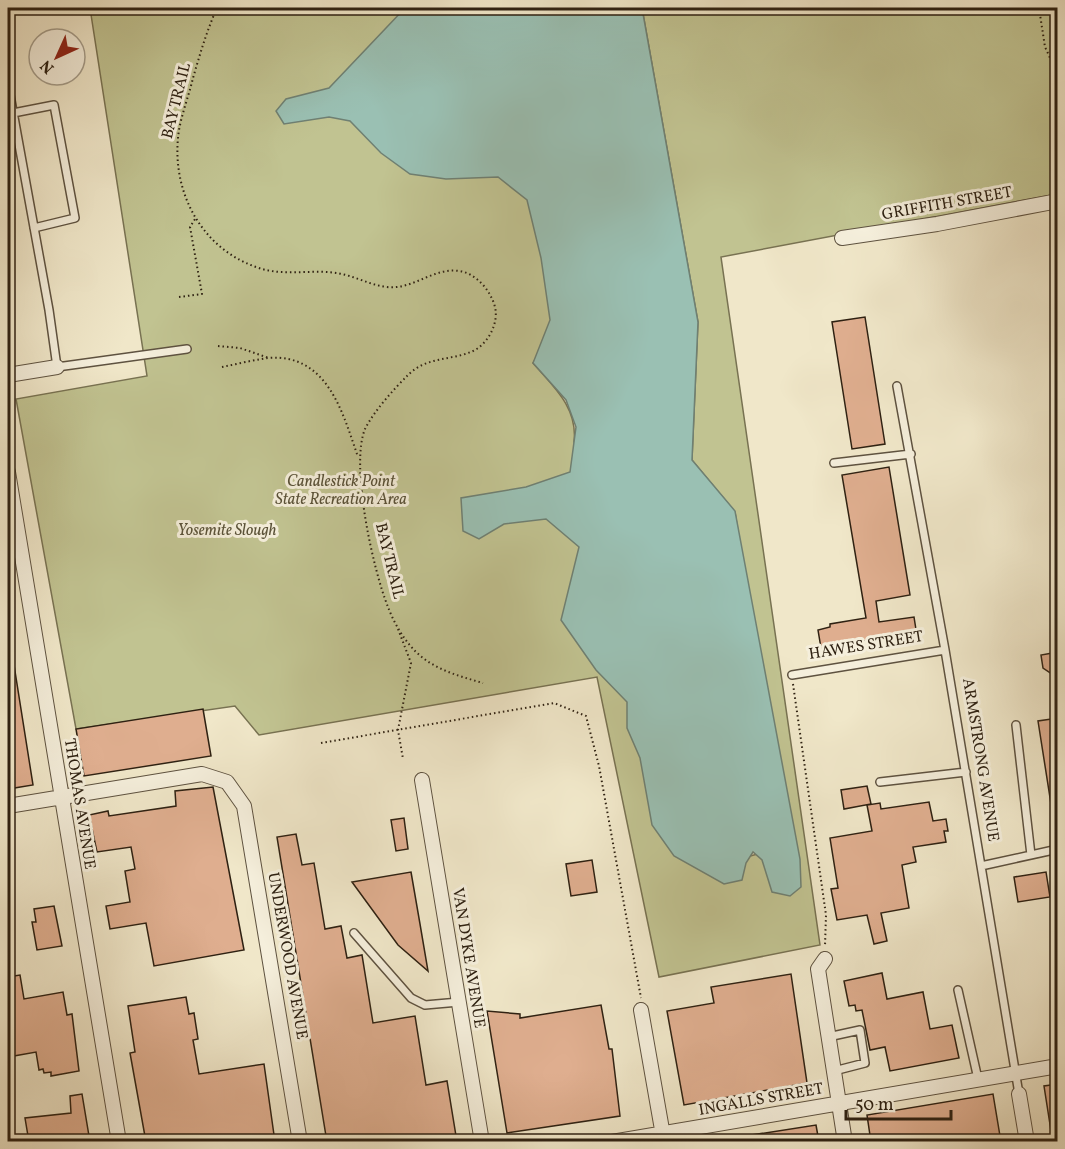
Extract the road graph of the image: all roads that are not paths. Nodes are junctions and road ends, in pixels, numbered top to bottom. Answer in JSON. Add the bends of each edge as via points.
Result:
{"nodes":[{"id":1,"x":8,"y":84,"type":"edge"},
{"id":2,"x":10,"y":114,"type":"edge"},
{"id":3,"x":1058,"y":201,"type":"edge"},
{"id":4,"x":34,"y":228,"type":"junction"},
{"id":5,"x":842,"y":238,"type":"dead end"},
{"id":6,"x":187,"y":349,"type":"dead end"},
{"id":7,"x":57,"y":367,"type":"junction"},
{"id":8,"x":8,"y":375,"type":"edge"},
{"id":9,"x":897,"y":386,"type":"dead end"},
{"id":10,"x":911,"y":454,"type":"junction"},
{"id":11,"x":834,"y":463,"type":"dead end"},
{"id":12,"x":8,"y":472,"type":"edge"},
{"id":13,"x":945,"y":650,"type":"junction"},
{"id":14,"x":792,"y":675,"type":"road end"},
{"id":15,"x":1016,"y":725,"type":"dead end"},
{"id":16,"x":966,"y":772,"type":"junction"},
{"id":17,"x":422,"y":780,"type":"dead end"},
{"id":18,"x":880,"y":782,"type":"dead end"},
{"id":19,"x":61,"y":797,"type":"junction"},
{"id":20,"x":8,"y":806,"type":"edge"},
{"id":21,"x":1058,"y":849,"type":"edge"},
{"id":22,"x":1031,"y":855,"type":"junction"},
{"id":23,"x":981,"y":866,"type":"junction"},
{"id":24,"x":354,"y":933,"type":"dead end"},
{"id":25,"x":822,"y":964,"type":"road end"},
{"id":26,"x":958,"y":990,"type":"dead end"},
{"id":27,"x":459,"y":1002,"type":"junction"},
{"id":28,"x":641,"y":1010,"type":"road end"},
{"id":29,"x":828,"y":1036,"type":"junction"},
{"id":30,"x":1058,"y":1066,"type":"edge"},
{"id":31,"x":834,"y":1071,"type":"junction"},
{"id":32,"x":1016,"y":1073,"type":"junction"},
{"id":33,"x":978,"y":1079,"type":"junction"},
{"id":34,"x":1019,"y":1094,"type":"joint"},
{"id":35,"x":838,"y":1103,"type":"junction"},
{"id":36,"x":664,"y":1137,"type":"edge"},
{"id":37,"x":119,"y":1142,"type":"edge"},
{"id":38,"x":300,"y":1142,"type":"edge"},
{"id":39,"x":482,"y":1142,"type":"edge"},
{"id":40,"x":612,"y":1142,"type":"edge"},
{"id":41,"x":845,"y":1142,"type":"edge"},
{"id":42,"x":1027,"y":1142,"type":"edge"}],
"edges":[{"from":1,"to":2,"type":"lane"},
{"from":2,"to":4,"type":"lane"},
{"from":2,"to":4,"type":"lane","via":[[54,105],[75,218]]},
{"from":3,"to":5,"type":"street","name":"GRIFFITH STREET"},
{"from":4,"to":7,"type":"lane"},
{"from":6,"to":7,"type":"lane"},
{"from":7,"to":8,"type":"street"},
{"from":9,"to":10,"type":"lane","name":"ARMSTRONG AVENUE"},
{"from":10,"to":11,"type":"lane"},
{"from":10,"to":13,"type":"lane","name":"ARMSTRONG AVENUE"},
{"from":12,"to":19,"type":"street","name":"THOMAS AVENUE"},
{"from":13,"to":14,"type":"lane","name":"HAWES STREET"},
{"from":13,"to":16,"type":"lane","name":"ARMSTRONG AVENUE"},
{"from":15,"to":22,"type":"lane"},
{"from":16,"to":18,"type":"lane"},
{"from":16,"to":23,"type":"lane","name":"ARMSTRONG AVENUE"},
{"from":17,"to":27,"type":"street","name":"VAN DYKE AVENUE"},
{"from":19,"to":20,"type":"street"},
{"from":19,"to":37,"type":"street","name":"THOMAS AVENUE"},
{"from":19,"to":38,"type":"street","name":"UNDERWOOD AVENUE","via":[[202,774],[227,782],[244,806]]},
{"from":21,"to":22,"type":"lane"},
{"from":22,"to":23,"type":"lane"},
{"from":23,"to":32,"type":"lane","name":"ARMSTRONG AVENUE"},
{"from":24,"to":27,"type":"lane","via":[[411,998],[425,1005]]},
{"from":25,"to":29,"type":"street"},
{"from":26,"to":33,"type":"lane"},
{"from":27,"to":39,"type":"street","name":"VAN DYKE AVENUE"},
{"from":28,"to":36,"type":"street"},
{"from":29,"to":31,"type":"street"},
{"from":29,"to":31,"type":"lane","via":[[860,1030],[865,1064]]},
{"from":30,"to":32,"type":"street","name":"INGALLS STREET"},
{"from":31,"to":35,"type":"street"},
{"from":32,"to":33,"type":"street","name":"INGALLS STREET"},
{"from":32,"to":34,"type":"lane","name":"ARMSTRONG AVENUE"},
{"from":33,"to":35,"type":"street","name":"INGALLS STREET"},
{"from":34,"to":42,"type":"street","name":"ARMSTRONG AVENUE"},
{"from":35,"to":36,"type":"street","name":"INGALLS STREET"},
{"from":35,"to":41,"type":"street"},
{"from":36,"to":40,"type":"street","name":"INGALLS STREET"}]}
